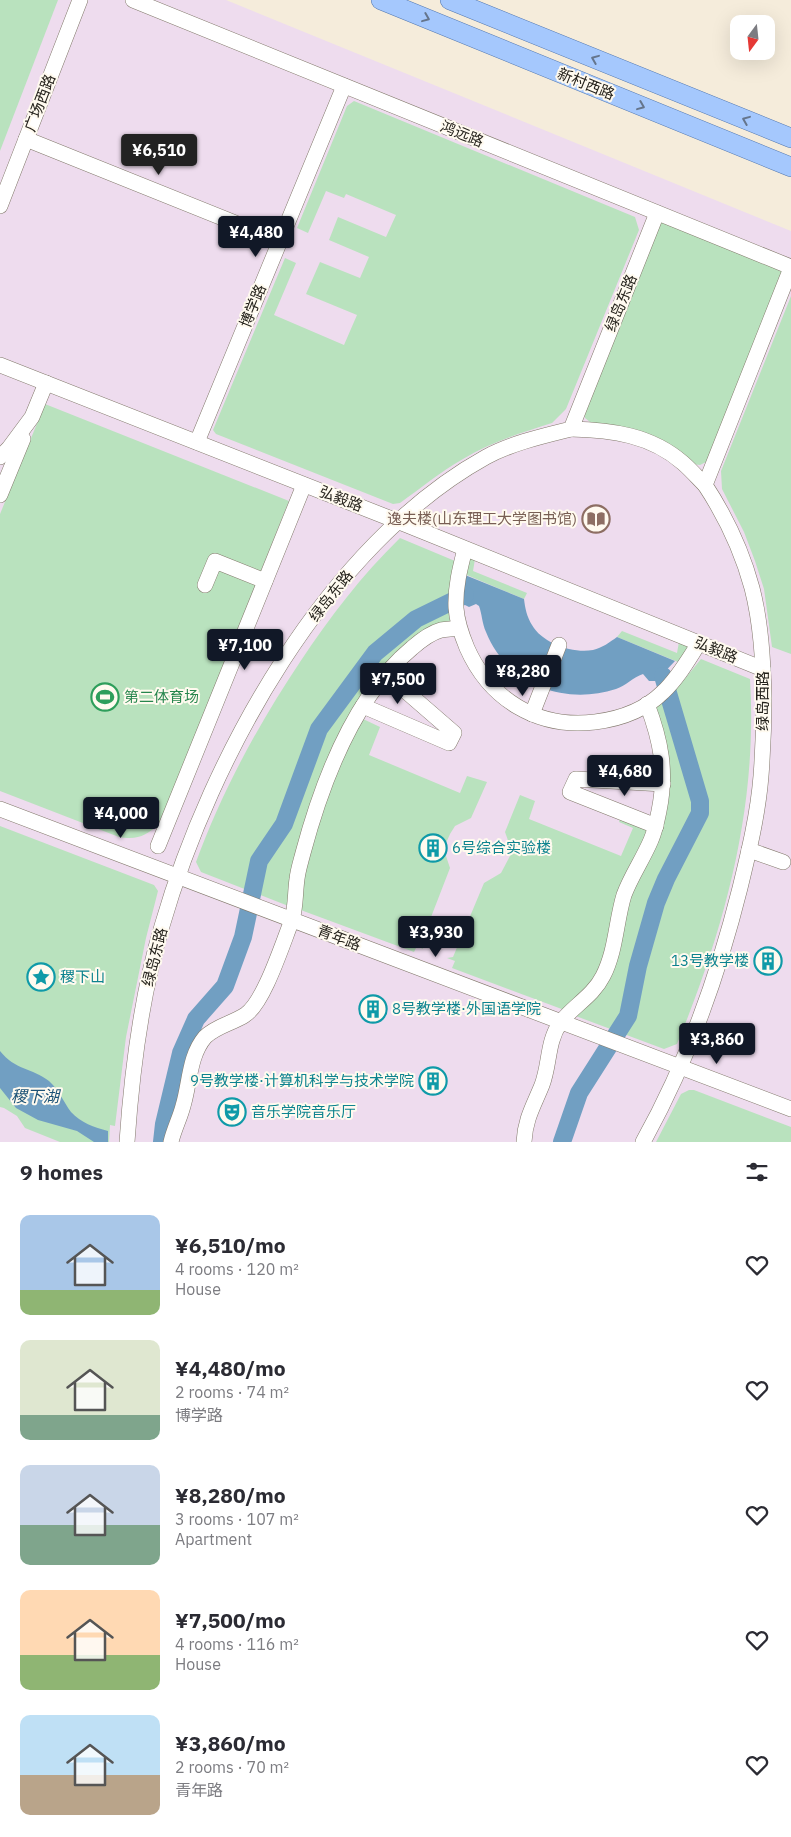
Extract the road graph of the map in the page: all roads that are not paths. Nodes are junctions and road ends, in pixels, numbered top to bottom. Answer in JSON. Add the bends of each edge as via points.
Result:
{"nodes":[{"id":1,"x":80,"y":0,"type":"edge"},
{"id":2,"x":133,"y":0,"type":"edge"},
{"id":3,"x":381,"y":0,"type":"edge"},
{"id":4,"x":450,"y":0,"type":"edge"},
{"id":5,"x":407,"y":3,"type":"edge"},
{"id":6,"x":344,"y":86,"type":"junction"},
{"id":7,"x":791,"y":138,"type":"edge"},
{"id":8,"x":26,"y":139,"type":"junction"},
{"id":9,"x":791,"y":167,"type":"edge"},
{"id":10,"x":1,"y":200,"type":"edge"},
{"id":11,"x":657,"y":213,"type":"junction"},
{"id":12,"x":280,"y":241,"type":"junction"},
{"id":13,"x":791,"y":268,"type":"edge"},
{"id":14,"x":0,"y":365,"type":"edge"},
{"id":15,"x":46,"y":383,"type":"junction"},
{"id":16,"x":32,"y":417,"type":"junction"},
{"id":17,"x":571,"y":429,"type":"junction"},
{"id":18,"x":197,"y":442,"type":"junction"},
{"id":19,"x":0,"y":457,"type":"edge"},
{"id":20,"x":304,"y":485,"type":"junction"},
{"id":21,"x":705,"y":485,"type":"junction"},
{"id":22,"x":0,"y":495,"type":"edge"},
{"id":23,"x":399,"y":522,"type":"junction"},
{"id":24,"x":465,"y":548,"type":"junction"},
{"id":25,"x":264,"y":581,"type":"junction"},
{"id":26,"x":204,"y":585,"type":"dead end"},
{"id":27,"x":459,"y":628,"type":"junction"},
{"id":28,"x":699,"y":643,"type":"junction"},
{"id":29,"x":559,"y":645,"type":"dead end"},
{"id":30,"x":764,"y":669,"type":"junction"},
{"id":31,"x":386,"y":674,"type":"junction"},
{"id":32,"x":647,"y":704,"type":"junction"},
{"id":33,"x":363,"y":706,"type":"junction"},
{"id":34,"x":532,"y":714,"type":"junction"},
{"id":35,"x":663,"y":784,"type":"junction"},
{"id":36,"x":0,"y":809,"type":"edge"},
{"id":37,"x":656,"y":826,"type":"junction"},
{"id":38,"x":158,"y":846,"type":"dead end"},
{"id":39,"x":749,"y":850,"type":"junction"},
{"id":40,"x":783,"y":862,"type":"dead end"},
{"id":41,"x":178,"y":876,"type":"junction"},
{"id":42,"x":292,"y":920,"type":"junction"},
{"id":43,"x":561,"y":1022,"type":"junction"},
{"id":44,"x":680,"y":1067,"type":"junction"},
{"id":45,"x":791,"y":1109,"type":"edge"},
{"id":46,"x":127,"y":1142,"type":"edge"},
{"id":47,"x":171,"y":1142,"type":"edge"},
{"id":48,"x":524,"y":1142,"type":"edge"},
{"id":49,"x":643,"y":1142,"type":"edge"}],
"edges":[{"from":1,"to":8,"type":"street","name":"广场西路"},
{"from":2,"to":6,"type":"street","name":"鸿远路"},
{"from":3,"to":5,"type":"main road","name":"新村西路"},
{"from":7,"to":4,"type":"main road","name":"新村西路","one_way":true},
{"from":5,"to":9,"type":"main road","name":"新村西路","one_way":true},
{"from":6,"to":11,"type":"street","name":"鸿远路"},
{"from":6,"to":12,"type":"street","name":"博学路"},
{"from":8,"to":10,"type":"street","name":"广场西路"},
{"from":8,"to":12,"type":"street"},
{"from":11,"to":13,"type":"street","name":"鸿远路"},
{"from":11,"to":17,"type":"street","name":"绿岛东路"},
{"from":12,"to":18,"type":"street","name":"博学路"},
{"from":13,"to":21,"type":"street"},
{"from":14,"to":15,"type":"street","name":"弘毅路"},
{"from":15,"to":16,"type":"street"},
{"from":15,"to":18,"type":"street","name":"弘毅路"},
{"from":16,"to":19,"type":"street"},
{"from":16,"to":22,"type":"street"},
{"from":17,"to":21,"type":"street","name":"绿岛西路","via":[[620,432],[663,448]]},
{"from":17,"to":23,"type":"street","name":"绿岛东路","via":[[535,438],[488,456],[451,478]]},
{"from":18,"to":20,"type":"street","name":"弘毅路"},
{"from":20,"to":23,"type":"street","name":"弘毅路"},
{"from":20,"to":25,"type":"street"},
{"from":21,"to":30,"type":"street","name":"绿岛西路","via":[[742,555],[760,627]]},
{"from":23,"to":24,"type":"street","name":"弘毅路"},
{"from":23,"to":41,"type":"street","name":"绿岛东路","via":[[344,577],[284,660],[228,758]]},
{"from":24,"to":27,"type":"street","via":[[456,591]]},
{"from":24,"to":28,"type":"street","name":"弘毅路"},
{"from":25,"to":26,"type":"street","via":[[216,561]]},
{"from":25,"to":38,"type":"street"},
{"from":27,"to":31,"type":"street","via":[[439,631],[419,642]]},
{"from":27,"to":34,"type":"street","via":[[481,674],[505,698]]},
{"from":28,"to":30,"type":"street","name":"弘毅路"},
{"from":28,"to":32,"type":"street","via":[[675,679]]},
{"from":29,"to":34,"type":"street"},
{"from":30,"to":39,"type":"street","name":"绿岛西路","via":[[761,777]]},
{"from":31,"to":33,"type":"street"},
{"from":31,"to":33,"type":"street","via":[[454,732],[449,743]]},
{"from":32,"to":34,"type":"street","via":[[614,719],[582,724],[549,720]]},
{"from":32,"to":35,"type":"street","via":[[660,745]]},
{"from":33,"to":42,"type":"street","via":[[338,753],[312,822],[297,878]]},
{"from":35,"to":37,"type":"street"},
{"from":35,"to":37,"type":"street","via":[[576,779],[570,792]]},
{"from":36,"to":41,"type":"street","name":"青年路"},
{"from":37,"to":43,"type":"street","via":[[627,886],[604,975],[595,990]]},
{"from":39,"to":40,"type":"street"},
{"from":39,"to":44,"type":"street","name":"绿岛西路","via":[[723,951]]},
{"from":41,"to":42,"type":"street","name":"青年路"},
{"from":41,"to":46,"type":"street","name":"绿岛东路","via":[[162,926],[138,1029]]},
{"from":42,"to":43,"type":"street","name":"青年路"},
{"from":42,"to":47,"type":"street","via":[[255,1005],[246,1015],[206,1037],[196,1052]]},
{"from":43,"to":44,"type":"street","name":"青年路"},
{"from":43,"to":48,"type":"street","via":[[554,1033],[542,1084],[527,1119]]},
{"from":44,"to":45,"type":"street","name":"青年路"},
{"from":44,"to":49,"type":"street","name":"绿岛西路"}]}
